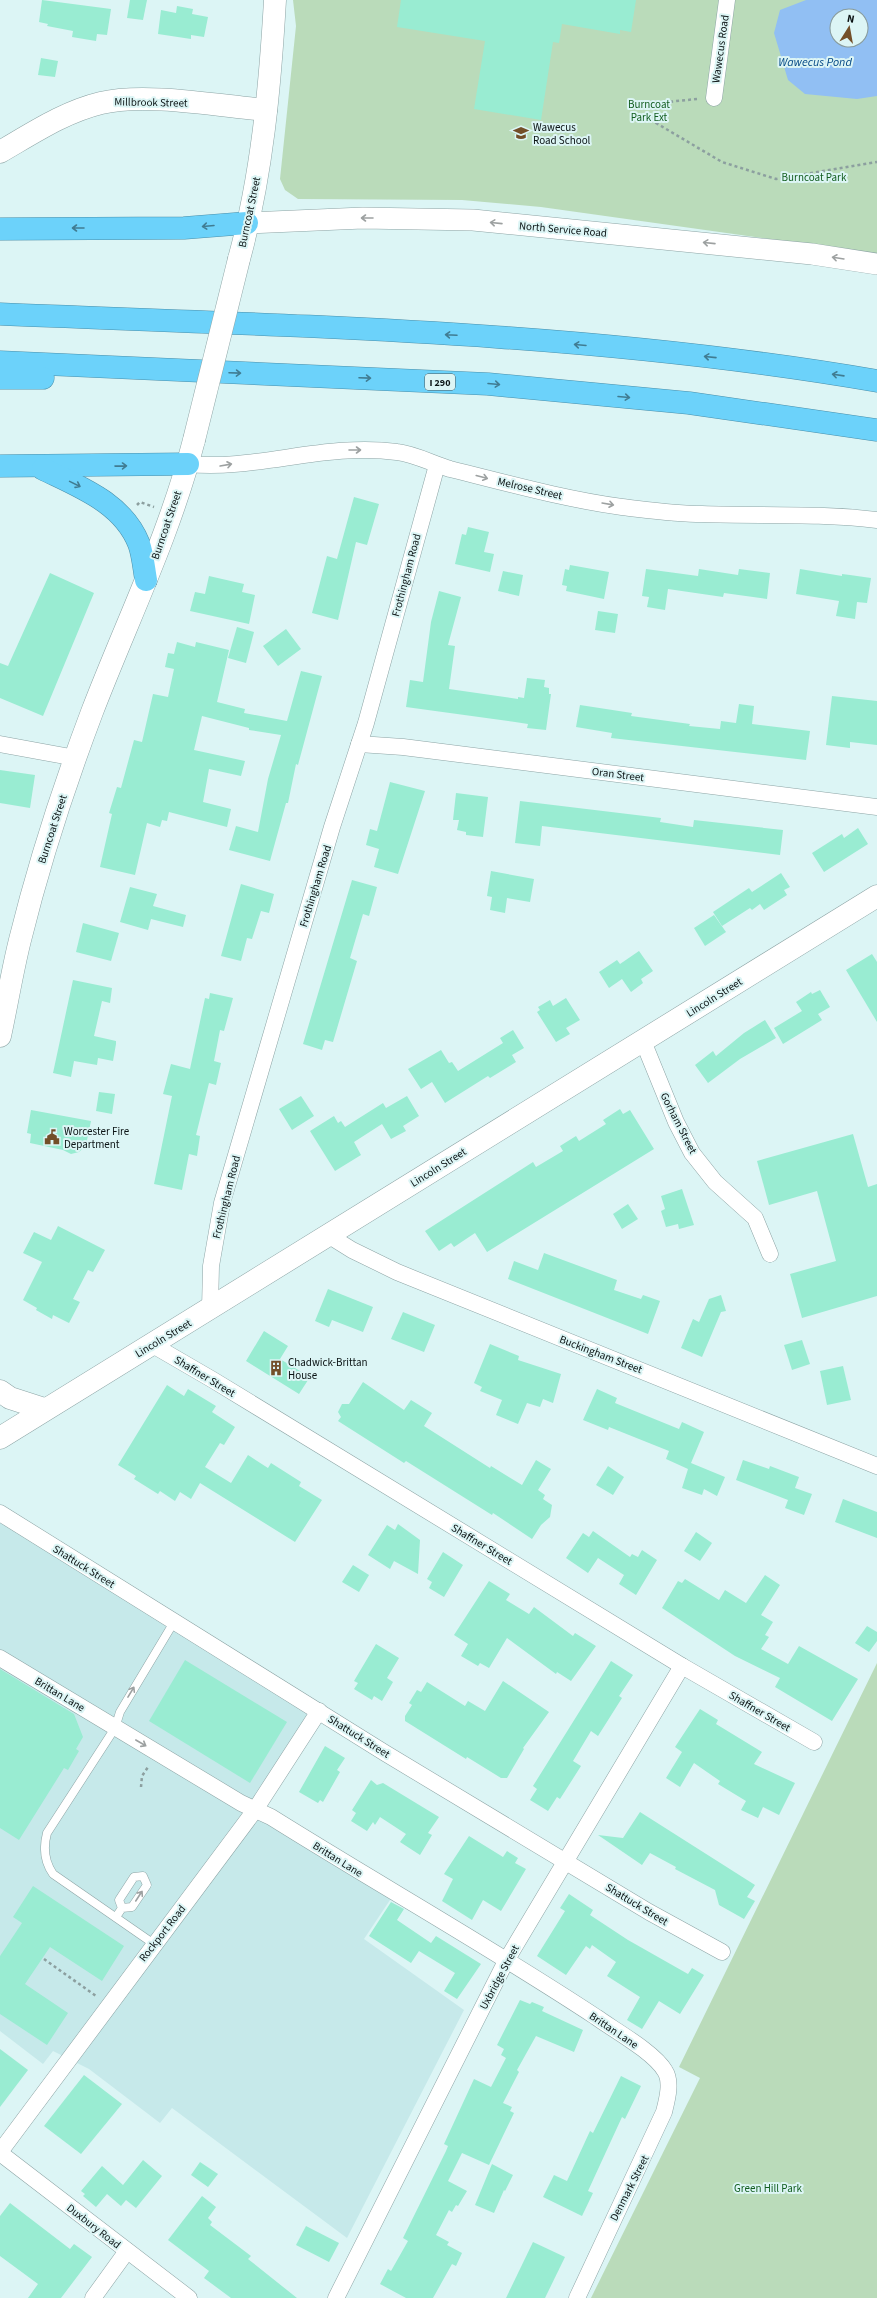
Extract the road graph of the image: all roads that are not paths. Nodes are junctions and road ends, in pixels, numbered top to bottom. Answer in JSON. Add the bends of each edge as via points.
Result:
{"nodes":[{"id":1,"x":275,"y":0,"type":"edge"},
{"id":2,"x":727,"y":0,"type":"edge"},
{"id":3,"x":714,"y":98,"type":"road end"},
{"id":4,"x":266,"y":110,"type":"junction"},
{"id":5,"x":0,"y":152,"type":"edge"},
{"id":6,"x":246,"y":223,"type":"junction"},
{"id":7,"x":0,"y":229,"type":"edge"},
{"id":8,"x":877,"y":264,"type":"edge"},
{"id":9,"x":0,"y":306,"type":"edge"},
{"id":10,"x":0,"y":314,"type":"edge"},
{"id":11,"x":77,"y":317,"type":"junction"},
{"id":12,"x":0,"y":362,"type":"edge"},
{"id":13,"x":186,"y":371,"type":"junction"},
{"id":14,"x":0,"y":378,"type":"edge"},
{"id":15,"x":877,"y":381,"type":"edge"},
{"id":16,"x":877,"y":430,"type":"edge"},
{"id":17,"x":188,"y":464,"type":"junction"},
{"id":18,"x":437,"y":465,"type":"junction"},
{"id":19,"x":0,"y":466,"type":"edge"},
{"id":20,"x":40,"y":467,"type":"junction"},
{"id":21,"x":877,"y":520,"type":"edge"},
{"id":22,"x":146,"y":580,"type":"junction"},
{"id":23,"x":0,"y":744,"type":"edge"},
{"id":24,"x":359,"y":744,"type":"junction"},
{"id":25,"x":76,"y":758,"type":"junction"},
{"id":26,"x":877,"y":807,"type":"edge"},
{"id":27,"x":877,"y":896,"type":"edge"},
{"id":28,"x":0,"y":1036,"type":"edge"},
{"id":29,"x":643,"y":1041,"type":"junction"},
{"id":30,"x":328,"y":1235,"type":"junction"},
{"id":31,"x":770,"y":1254,"type":"dead end"},
{"id":32,"x":210,"y":1310,"type":"junction"},
{"id":33,"x":151,"y":1344,"type":"junction"},
{"id":34,"x":0,"y":1391,"type":"edge"},
{"id":35,"x":44,"y":1409,"type":"junction"},
{"id":36,"x":0,"y":1438,"type":"edge"},
{"id":37,"x":877,"y":1466,"type":"edge"},
{"id":38,"x":0,"y":1513,"type":"edge"},
{"id":39,"x":174,"y":1622,"type":"junction"},
{"id":40,"x":0,"y":1658,"type":"edge"},
{"id":41,"x":682,"y":1666,"type":"junction"},
{"id":42,"x":319,"y":1711,"type":"junction"},
{"id":43,"x":115,"y":1728,"type":"junction"},
{"id":44,"x":814,"y":1742,"type":"dead end"},
{"id":45,"x":254,"y":1810,"type":"junction"},
{"id":46,"x":566,"y":1861,"type":"junction"},
{"id":47,"x":122,"y":1908,"type":"dead end"},
{"id":48,"x":116,"y":1917,"type":"junction"},
{"id":49,"x":154,"y":1944,"type":"junction"},
{"id":50,"x":722,"y":1952,"type":"dead end"},
{"id":51,"x":506,"y":1961,"type":"junction"},
{"id":52,"x":667,"y":2074,"type":"joint"},
{"id":53,"x":0,"y":2153,"type":"edge"},
{"id":54,"x":127,"y":2251,"type":"junction"},
{"id":55,"x":93,"y":2298,"type":"edge"},
{"id":56,"x":189,"y":2298,"type":"edge"},
{"id":57,"x":336,"y":2298,"type":"edge"},
{"id":58,"x":577,"y":2298,"type":"edge"}],
"edges":[{"from":1,"to":4,"type":"main road","name":"Burncoat Street"},
{"from":2,"to":3,"type":"street","name":"Wawecus Road"},
{"from":4,"to":5,"type":"main road","name":"Millbrook Street","via":[[182,101],[103,102],[69,113]]},
{"from":4,"to":6,"type":"main road","name":"Burncoat Street"},
{"from":6,"to":7,"type":"highway","one_way":true,"via":[[184,228]]},
{"from":8,"to":6,"type":"street","name":"North Service Road","one_way":true,"via":[[796,252],[473,220],[363,218]]},
{"from":6,"to":17,"type":"main road","name":"Burncoat Street","bridge":true},
{"from":9,"to":11,"type":"highway"},
{"from":10,"to":11,"type":"highway"},
{"from":15,"to":11,"type":"highway","one_way":true,"via":[[738,360],[526,340]]},
{"from":12,"to":13,"type":"highway","number":"I 290"},
{"from":13,"to":14,"type":"highway","via":[[101,377]]},
{"from":13,"to":16,"type":"highway","number":"I 290","one_way":true,"via":[[488,384],[689,403]]},
{"from":17,"to":18,"type":"street","name":"Melrose Street","one_way":true,"via":[[213,467],[330,451],[358,450],[398,452]]},
{"from":20,"to":17,"type":"highway","one_way":true},
{"from":17,"to":22,"type":"main road","name":"Burncoat Street"},
{"from":18,"to":21,"type":"street","name":"Melrose Street","one_way":true,"via":[[546,494],[621,506],[700,514],[797,514]]},
{"from":18,"to":24,"type":"street","name":"Frothingham Road"},
{"from":19,"to":20,"type":"highway"},
{"from":20,"to":22,"type":"highway","one_way":true,"via":[[89,491],[112,506],[124,518],[139,545]]},
{"from":22,"to":25,"type":"main road","name":"Burncoat Street"},
{"from":23,"to":25,"type":"street"},
{"from":24,"to":26,"type":"street","name":"Oran Street","via":[[410,748]]},
{"from":24,"to":32,"type":"street","name":"Frothingham Road","via":[[290,968],[222,1203],[211,1266]]},
{"from":25,"to":28,"type":"main road","name":"Burncoat Street","via":[[27,914]]},
{"from":27,"to":29,"type":"main road","name":"Lincoln Street"},
{"from":29,"to":30,"type":"main road","name":"Lincoln Street"},
{"from":29,"to":31,"type":"street","name":"Gorham Street","via":[[676,1122],[692,1153],[715,1182],[755,1218]]},
{"from":30,"to":32,"type":"main road","name":"Lincoln Street"},
{"from":30,"to":37,"type":"street","name":"Buckingham Street","via":[[397,1272]]},
{"from":32,"to":33,"type":"main road","name":"Lincoln Street"},
{"from":33,"to":35,"type":"main road","name":"Lincoln Street"},
{"from":33,"to":41,"type":"street","name":"Shaffner Street"},
{"from":34,"to":35,"type":"main road","via":[[10,1398]]},
{"from":35,"to":36,"type":"main road","name":"Lincoln Street"},
{"from":38,"to":39,"type":"street","name":"Shattuck Street"},
{"from":39,"to":42,"type":"street","name":"Shattuck Street"},
{"from":43,"to":39,"type":"lane","one_way":true,"via":[[120,1712]]},
{"from":40,"to":43,"type":"street","name":"Brittan Lane"},
{"from":41,"to":44,"type":"street","name":"Shaffner Street"},
{"from":41,"to":46,"type":"street","name":"Uxbridge Street"},
{"from":42,"to":45,"type":"street","name":"Rockport Road"},
{"from":42,"to":46,"type":"street","name":"Shattuck Street"},
{"from":43,"to":45,"type":"street","name":"Brittan Lane","one_way":true},
{"from":43,"to":48,"type":"lane","via":[[47,1833],[44,1844],[47,1865],[53,1874]]},
{"from":45,"to":49,"type":"street","name":"Rockport Road"},
{"from":45,"to":51,"type":"street","name":"Brittan Lane","via":[[270,1817]]},
{"from":46,"to":50,"type":"street","name":"Shattuck Street"},
{"from":46,"to":51,"type":"street","name":"Uxbridge Street"},
{"from":48,"to":47,"type":"lane","one_way":true},
{"from":48,"to":49,"type":"lane"},
{"from":49,"to":53,"type":"street","name":"Rockport Road"},
{"from":51,"to":52,"type":"street","name":"Brittan Lane","via":[[636,2045],[662,2066]]},
{"from":51,"to":57,"type":"street","name":"Uxbridge Street"},
{"from":52,"to":58,"type":"street","name":"Denmark Street","via":[[668,2089],[664,2112]]},
{"from":53,"to":54,"type":"street","name":"Duxbury Road"},
{"from":54,"to":55,"type":"street"},
{"from":54,"to":56,"type":"street","name":"Duxbury Road"}]}
